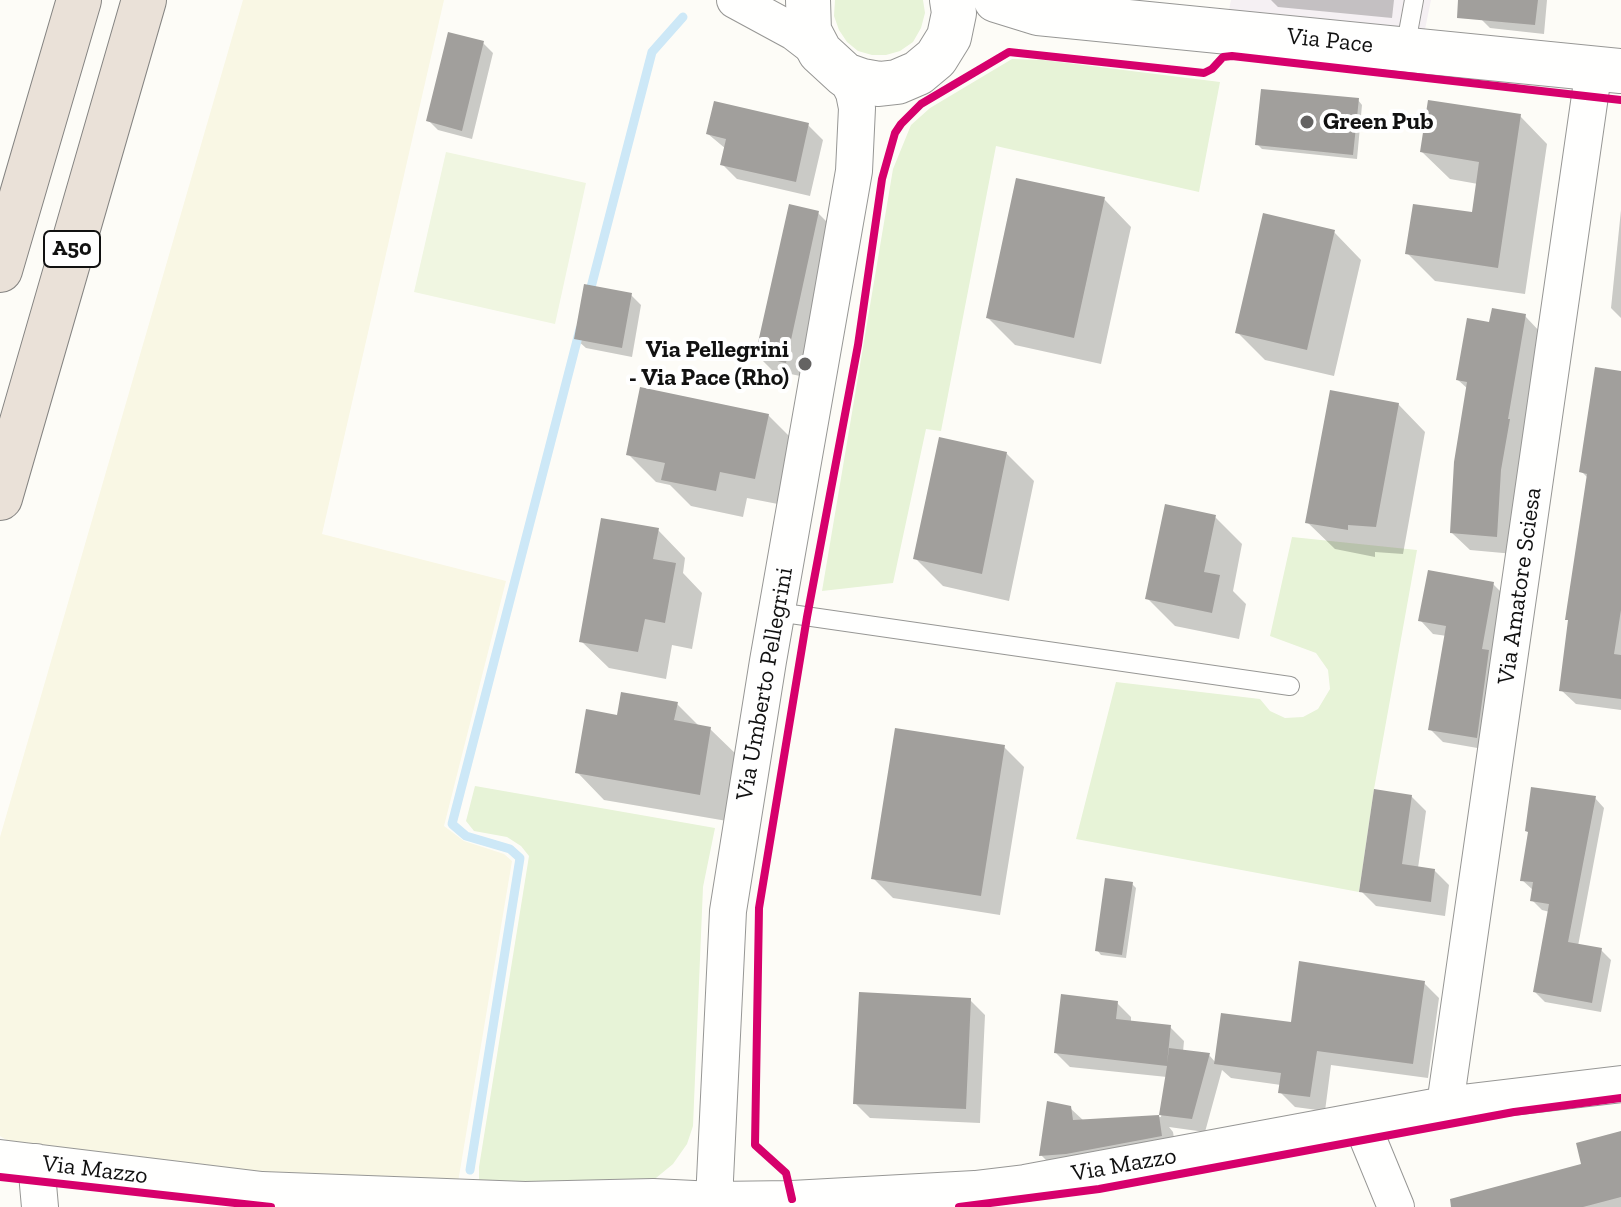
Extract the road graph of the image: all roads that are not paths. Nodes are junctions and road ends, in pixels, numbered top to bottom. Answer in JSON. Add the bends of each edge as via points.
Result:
{"nodes":[{"id":1,"x":79,"y":0,"type":"edge"},
{"id":2,"x":144,"y":0,"type":"edge"},
{"id":3,"x":735,"y":0,"type":"edge"},
{"id":4,"x":808,"y":0,"type":"edge"},
{"id":5,"x":952,"y":0,"type":"edge"},
{"id":6,"x":996,"y":0,"type":"edge"},
{"id":7,"x":1414,"y":0,"type":"edge"},
{"id":8,"x":1038,"y":13,"type":"junction"},
{"id":9,"x":1405,"y":49,"type":"junction"},
{"id":10,"x":936,"y":58,"type":"junction"},
{"id":11,"x":832,"y":63,"type":"junction"},
{"id":12,"x":1608,"y":69,"type":"edge"},
{"id":13,"x":897,"y":82,"type":"junction"},
{"id":14,"x":854,"y":171,"type":"junction"},
{"id":15,"x":0,"y":270,"type":"edge"},
{"id":16,"x":0,"y":498,"type":"edge"},
{"id":17,"x":777,"y":612,"type":"junction"},
{"id":18,"x":1290,"y":686,"type":"dead end"},
{"id":19,"x":1621,"y":1084,"type":"edge"},
{"id":20,"x":1445,"y":1105,"type":"junction"},
{"id":21,"x":1361,"y":1122,"type":"junction"},
{"id":22,"x":0,"y":1158,"type":"edge"},
{"id":23,"x":36,"y":1162,"type":"junction"},
{"id":24,"x":263,"y":1199,"type":"edge"},
{"id":25,"x":714,"y":1200,"type":"junction"},
{"id":26,"x":588,"y":1203,"type":"edge"},
{"id":27,"x":40,"y":1207,"type":"edge"},
{"id":28,"x":1396,"y":1207,"type":"edge"}],
"edges":[{"from":1,"to":15,"type":"highway","number":"A50"},
{"from":2,"to":16,"type":"highway","number":"A50"},
{"from":3,"to":11,"type":"street","via":[[794,32]]},
{"from":4,"to":11,"type":"street","via":[[809,31]]},
{"from":5,"to":10,"type":"street","via":[[949,37]]},
{"from":6,"to":8,"type":"street","name":"Via Pace"},
{"from":7,"to":9,"type":"lane"},
{"from":8,"to":9,"type":"street","name":"Via Pace"},
{"from":8,"to":10,"type":"street","name":"Via Pace","via":[[989,26]]},
{"from":9,"to":12,"type":"street","name":"Via Pace"},
{"from":10,"to":13,"type":"street","name":"Via Pace"},
{"from":11,"to":13,"type":"street","via":[[862,81]]},
{"from":11,"to":14,"type":"street","via":[[854,93]]},
{"from":12,"to":20,"type":"street","name":"Via Amatore Sciesa"},
{"from":13,"to":14,"type":"street"},
{"from":14,"to":17,"type":"street","name":"Via Umberto Pellegrini"},
{"from":17,"to":18,"type":"lane"},
{"from":17,"to":25,"type":"street","name":"Via Umberto Pellegrini","via":[[724,939]]},
{"from":19,"to":20,"type":"street","name":"Via Mazzo"},
{"from":20,"to":21,"type":"street","name":"Via Mazzo"},
{"from":21,"to":25,"type":"street","name":"Via Mazzo","via":[[1013,1185]]},
{"from":21,"to":28,"type":"street"},
{"from":22,"to":23,"type":"street","name":"Via Mazzo"},
{"from":23,"to":24,"type":"street","name":"Via Mazzo"},
{"from":23,"to":27,"type":"street"},
{"from":24,"to":26,"type":"street","name":"Via Mazzo"},
{"from":25,"to":26,"type":"street","name":"Via Mazzo","via":[[653,1197]]}]}
